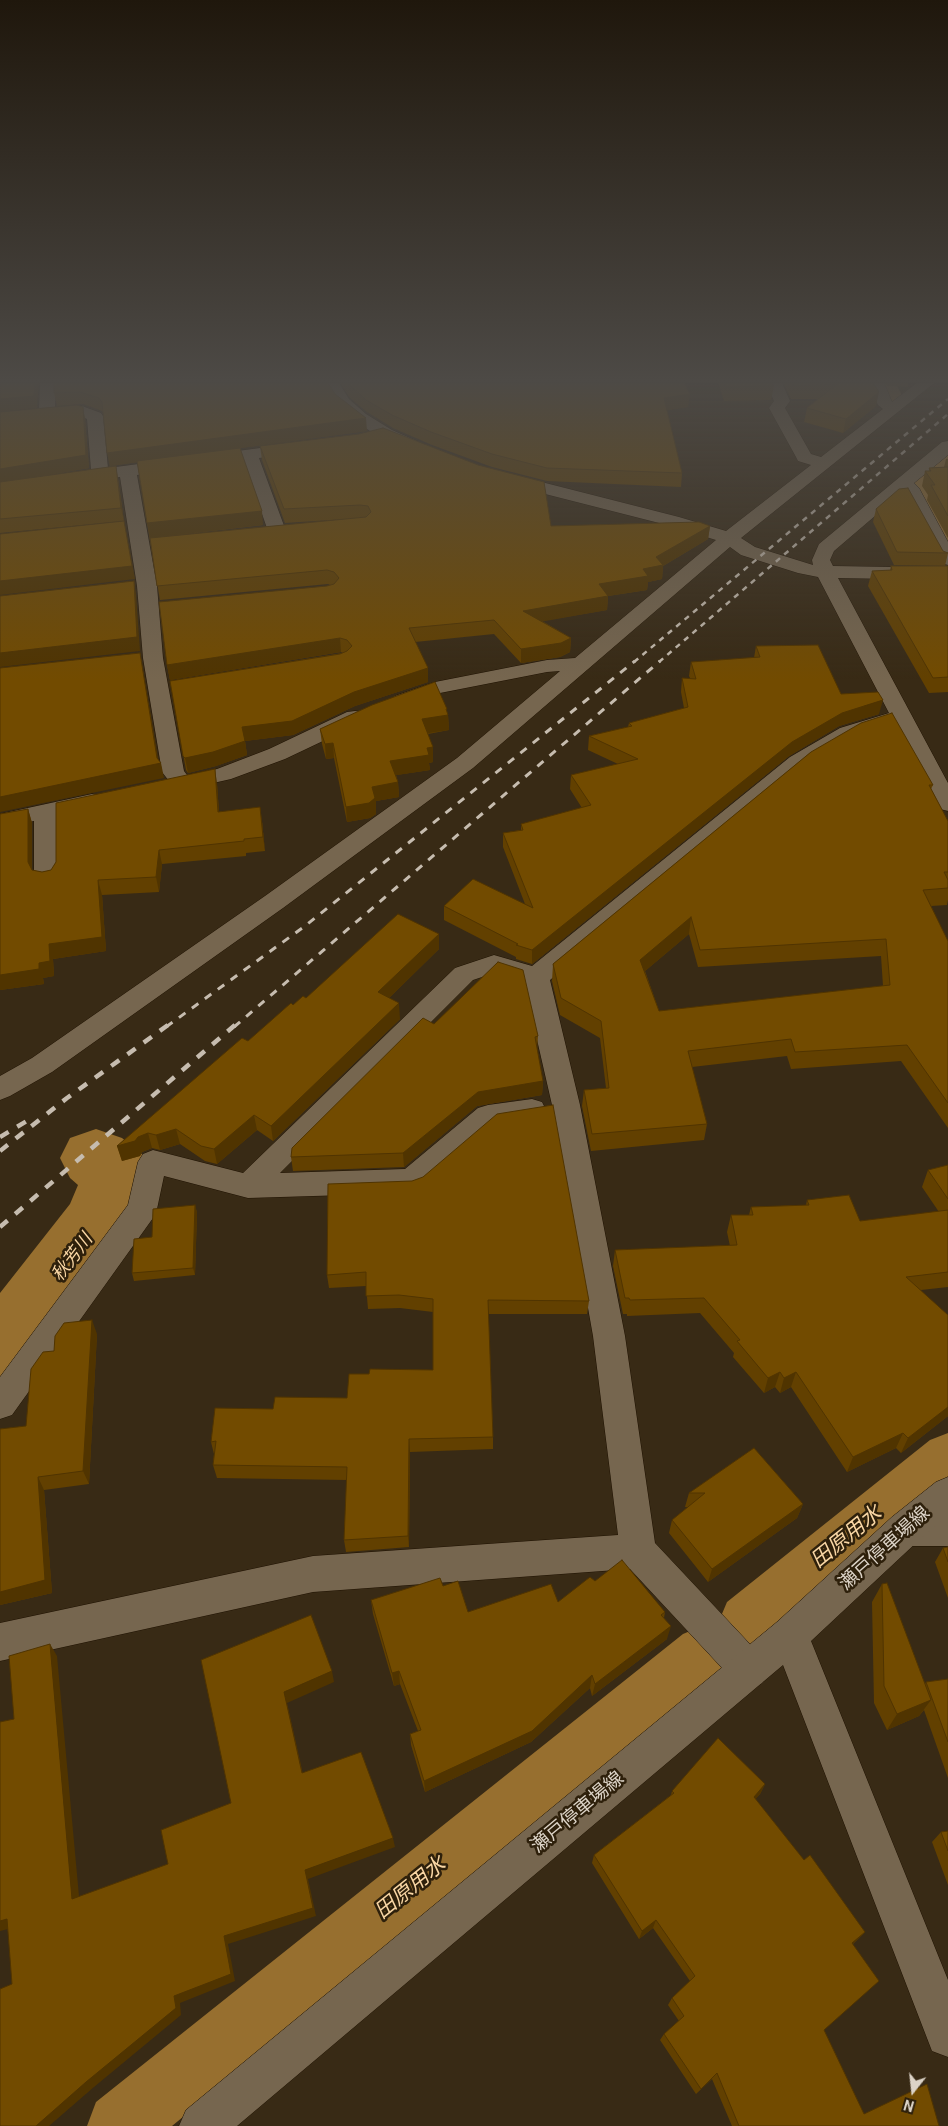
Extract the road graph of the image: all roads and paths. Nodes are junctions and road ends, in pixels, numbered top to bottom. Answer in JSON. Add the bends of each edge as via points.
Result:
{"nodes":[{"id":1,"x":128,"y":482,"type":"edge"},
{"id":2,"x":259,"y":482,"type":"edge"},
{"id":3,"x":522,"y":482,"type":"edge"},
{"id":4,"x":800,"y":482,"type":"edge"},
{"id":5,"x":902,"y":484,"type":"joint"},
{"id":6,"x":296,"y":530,"type":"edge"},
{"id":7,"x":277,"y":531,"type":"junction"},
{"id":8,"x":130,"y":534,"type":"junction"},
{"id":9,"x":257,"y":534,"type":"edge"},
{"id":10,"x":728,"y":538,"type":"junction"},
{"id":11,"x":159,"y":544,"type":"edge"},
{"id":12,"x":948,"y":560,"type":"edge"},
{"id":13,"x":825,"y":572,"type":"junction"},
{"id":14,"x":948,"y":574,"type":"edge"},
{"id":15,"x":169,"y":608,"type":"edge"},
{"id":16,"x":149,"y":610,"type":"junction"},
{"id":17,"x":581,"y":664,"type":"junction"},
{"id":18,"x":902,"y":718,"type":"junction"},
{"id":19,"x":182,"y":783,"type":"junction"},
{"id":20,"x":153,"y":789,"type":"edge"},
{"id":21,"x":114,"y":797,"type":"edge"},
{"id":22,"x":948,"y":804,"type":"edge"},
{"id":23,"x":46,"y":811,"type":"junction"},
{"id":24,"x":0,"y":821,"type":"edge"},
{"id":25,"x":46,"y":877,"type":"edge"},
{"id":26,"x":536,"y":977,"type":"junction"},
{"id":27,"x":0,"y":1090,"type":"edge"},
{"id":28,"x":566,"y":1105,"type":"junction"},
{"id":29,"x":248,"y":1186,"type":"junction"},
{"id":30,"x":0,"y":1404,"type":"edge"},
{"id":31,"x":948,"y":1494,"type":"edge"},
{"id":32,"x":905,"y":1529,"type":"junction"},
{"id":33,"x":948,"y":1529,"type":"edge"},
{"id":34,"x":638,"y":1551,"type":"junction"},
{"id":35,"x":790,"y":1635,"type":"junction"},
{"id":36,"x":0,"y":1642,"type":"edge"},
{"id":37,"x":749,"y":1670,"type":"junction"},
{"id":38,"x":948,"y":2035,"type":"edge"},
{"id":39,"x":202,"y":2126,"type":"edge"}],
"edges":[{"from":1,"to":8,"type":"street"},
{"from":2,"to":7,"type":"street"},
{"from":3,"to":10,"type":"street"},
{"from":4,"to":10,"type":"street"},
{"from":5,"to":12,"type":"street","via":[[910,488]]},
{"from":5,"to":13,"type":"street","via":[[826,548],[821,560]]},
{"from":6,"to":7,"type":"street"},
{"from":7,"to":9,"type":"street"},
{"from":8,"to":11,"type":"street"},
{"from":8,"to":16,"type":"street","via":[[137,588]]},
{"from":10,"to":13,"type":"street","via":[[748,551]]},
{"from":10,"to":17,"type":"street"},
{"from":13,"to":14,"type":"street"},
{"from":13,"to":18,"type":"street"},
{"from":15,"to":16,"type":"street"},
{"from":16,"to":19,"type":"street","via":[[144,659],[169,688],[173,772]]},
{"from":17,"to":19,"type":"street","via":[[547,666],[436,688],[377,709],[277,754],[222,774]]},
{"from":17,"to":27,"type":"street","via":[[465,763],[266,908],[42,1065]]},
{"from":18,"to":22,"type":"street"},
{"from":18,"to":26,"type":"street","via":[[848,733],[798,762]]},
{"from":19,"to":20,"type":"street"},
{"from":21,"to":23,"type":"street"},
{"from":23,"to":24,"type":"street"},
{"from":23,"to":25,"type":"street"},
{"from":26,"to":28,"type":"street"},
{"from":26,"to":29,"type":"street","via":[[494,964],[464,974]]},
{"from":28,"to":29,"type":"street","via":[[488,1116],[412,1181]]},
{"from":28,"to":34,"type":"street","via":[[610,1336]]},
{"from":29,"to":30,"type":"street","via":[[153,1162],[142,1210]]},
{"from":31,"to":32,"type":"street","name":"瀬戸停車場線"},
{"from":32,"to":33,"type":"street"},
{"from":32,"to":35,"type":"street","name":"瀬戸停車場線"},
{"from":34,"to":36,"type":"street","via":[[313,1574]]},
{"from":34,"to":37,"type":"street"},
{"from":35,"to":37,"type":"street","name":"瀬戸停車場線"},
{"from":35,"to":38,"type":"street"},
{"from":37,"to":39,"type":"street","name":"瀬戸停車場線"}]}
